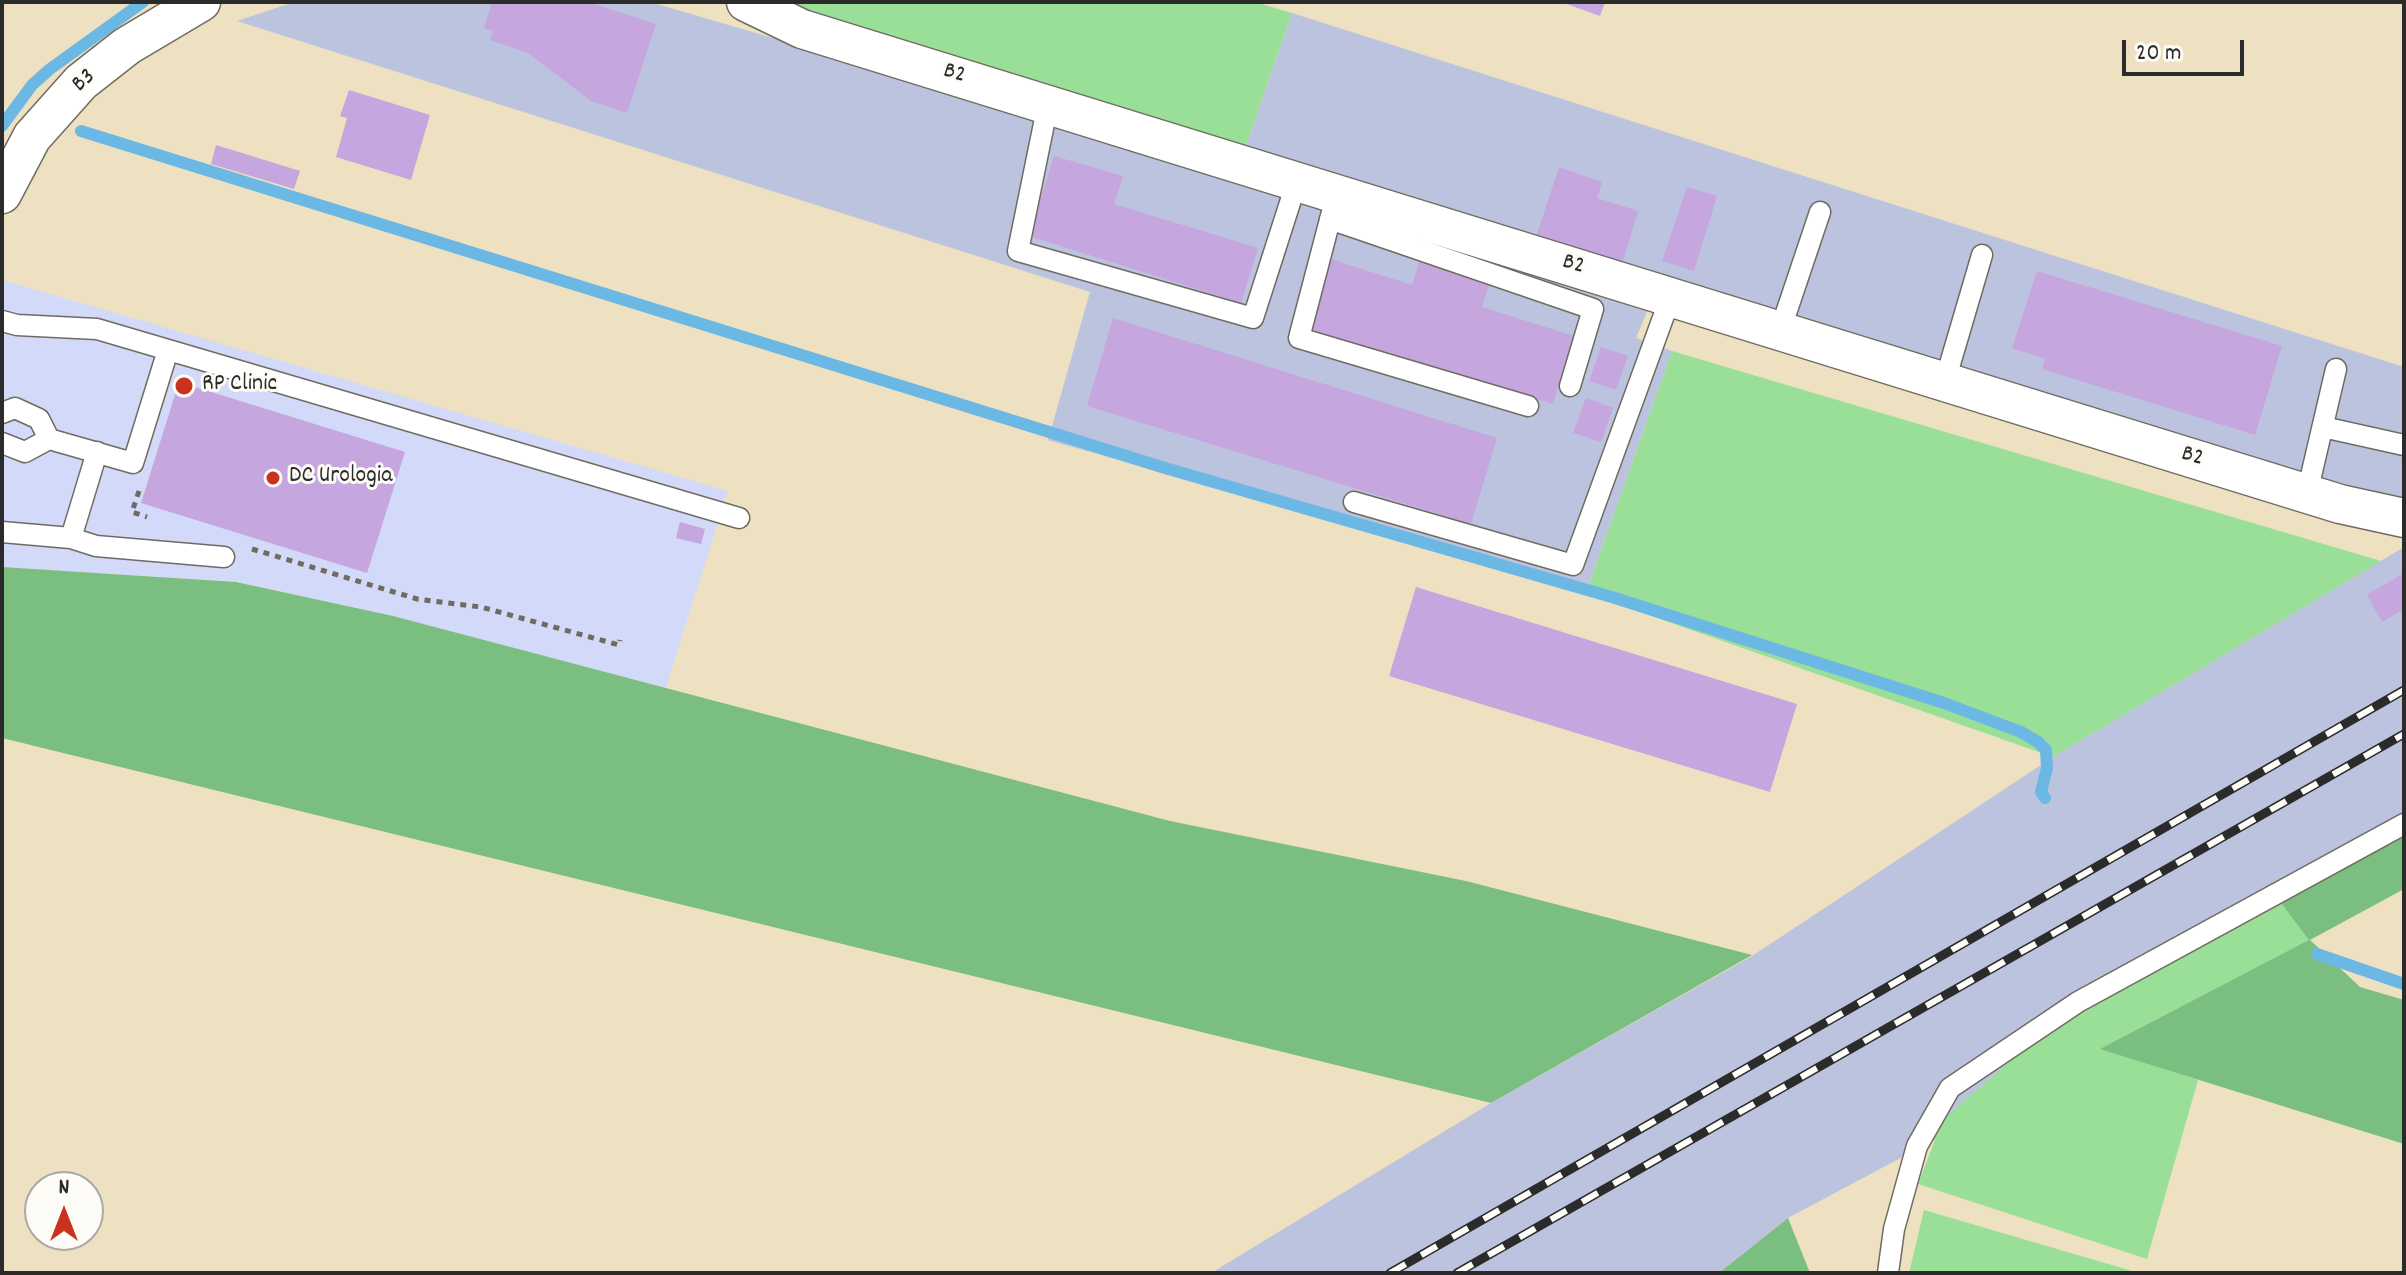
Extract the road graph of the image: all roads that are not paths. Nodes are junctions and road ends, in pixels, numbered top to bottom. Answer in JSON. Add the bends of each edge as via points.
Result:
{"nodes":[{"id":1,"x":201,"y":2,"type":"edge"},
{"id":2,"x":746,"y":2,"type":"edge"},
{"id":3,"x":1048,"y":104,"type":"junction"},
{"id":4,"x":1297,"y":181,"type":"junction"},
{"id":5,"x":2,"y":194,"type":"edge"},
{"id":6,"x":1333,"y":206,"type":"junction"},
{"id":7,"x":1820,"y":212,"type":"dead end"},
{"id":8,"x":1982,"y":255,"type":"dead end"},
{"id":9,"x":1671,"y":296,"type":"junction"},
{"id":10,"x":2,"y":321,"type":"edge"},
{"id":11,"x":1780,"y":331,"type":"junction"},
{"id":12,"x":168,"y":350,"type":"junction"},
{"id":13,"x":2336,"y":369,"type":"dead end"},
{"id":14,"x":1945,"y":381,"type":"junction"},
{"id":15,"x":1570,"y":386,"type":"dead end"},
{"id":16,"x":1528,"y":406,"type":"dead end"},
{"id":17,"x":2,"y":413,"type":"edge"},
{"id":18,"x":2323,"y":427,"type":"junction"},
{"id":19,"x":49,"y":439,"type":"junction"},
{"id":20,"x":2,"y":443,"type":"edge"},
{"id":21,"x":2404,"y":445,"type":"edge"},
{"id":22,"x":97,"y":452,"type":"junction"},
{"id":23,"x":2307,"y":493,"type":"junction"},
{"id":24,"x":1354,"y":502,"type":"dead end"},
{"id":25,"x":739,"y":518,"type":"dead end"},
{"id":26,"x":2404,"y":518,"type":"edge"},
{"id":27,"x":2,"y":532,"type":"edge"},
{"id":28,"x":71,"y":538,"type":"junction"},
{"id":29,"x":230,"y":550,"type":"road end"},
{"id":30,"x":2404,"y":824,"type":"edge"},
{"id":31,"x":1888,"y":1273,"type":"edge"}],
"edges":[{"from":1,"to":5,"type":"street","name":"B3","via":[[127,46],[81,82],[32,137]]},
{"from":2,"to":3,"type":"street","name":"B2","via":[[802,29]]},
{"from":3,"to":4,"type":"street","name":"B2"},
{"from":3,"to":4,"type":"lane","via":[[1018,251],[1253,318]]},
{"from":4,"to":6,"type":"street","name":"B2"},
{"from":6,"to":9,"type":"street","name":"B2"},
{"from":6,"to":15,"type":"lane","via":[[1593,309]]},
{"from":6,"to":16,"type":"lane","via":[[1299,338]]},
{"from":7,"to":11,"type":"lane"},
{"from":8,"to":14,"type":"lane"},
{"from":9,"to":11,"type":"street","name":"B2"},
{"from":9,"to":24,"type":"lane","via":[[1573,565]]},
{"from":10,"to":12,"type":"lane","via":[[97,329]]},
{"from":11,"to":14,"type":"street","name":"B2"},
{"from":12,"to":22,"type":"lane","via":[[133,463]]},
{"from":12,"to":25,"type":"lane"},
{"from":13,"to":18,"type":"lane"},
{"from":14,"to":23,"type":"street","name":"B2"},
{"from":17,"to":19,"type":"lane","via":[[15,408],[39,419]]},
{"from":18,"to":21,"type":"lane"},
{"from":18,"to":23,"type":"lane"},
{"from":19,"to":20,"type":"lane","via":[[25,452]]},
{"from":19,"to":22,"type":"lane"},
{"from":22,"to":28,"type":"lane"},
{"from":23,"to":26,"type":"street","name":"B2"},
{"from":27,"to":28,"type":"lane"},
{"from":28,"to":29,"type":"lane","via":[[96,546]]},
{"from":30,"to":31,"type":"lane","via":[[2078,1002],[1950,1088],[1917,1146]]}]}
